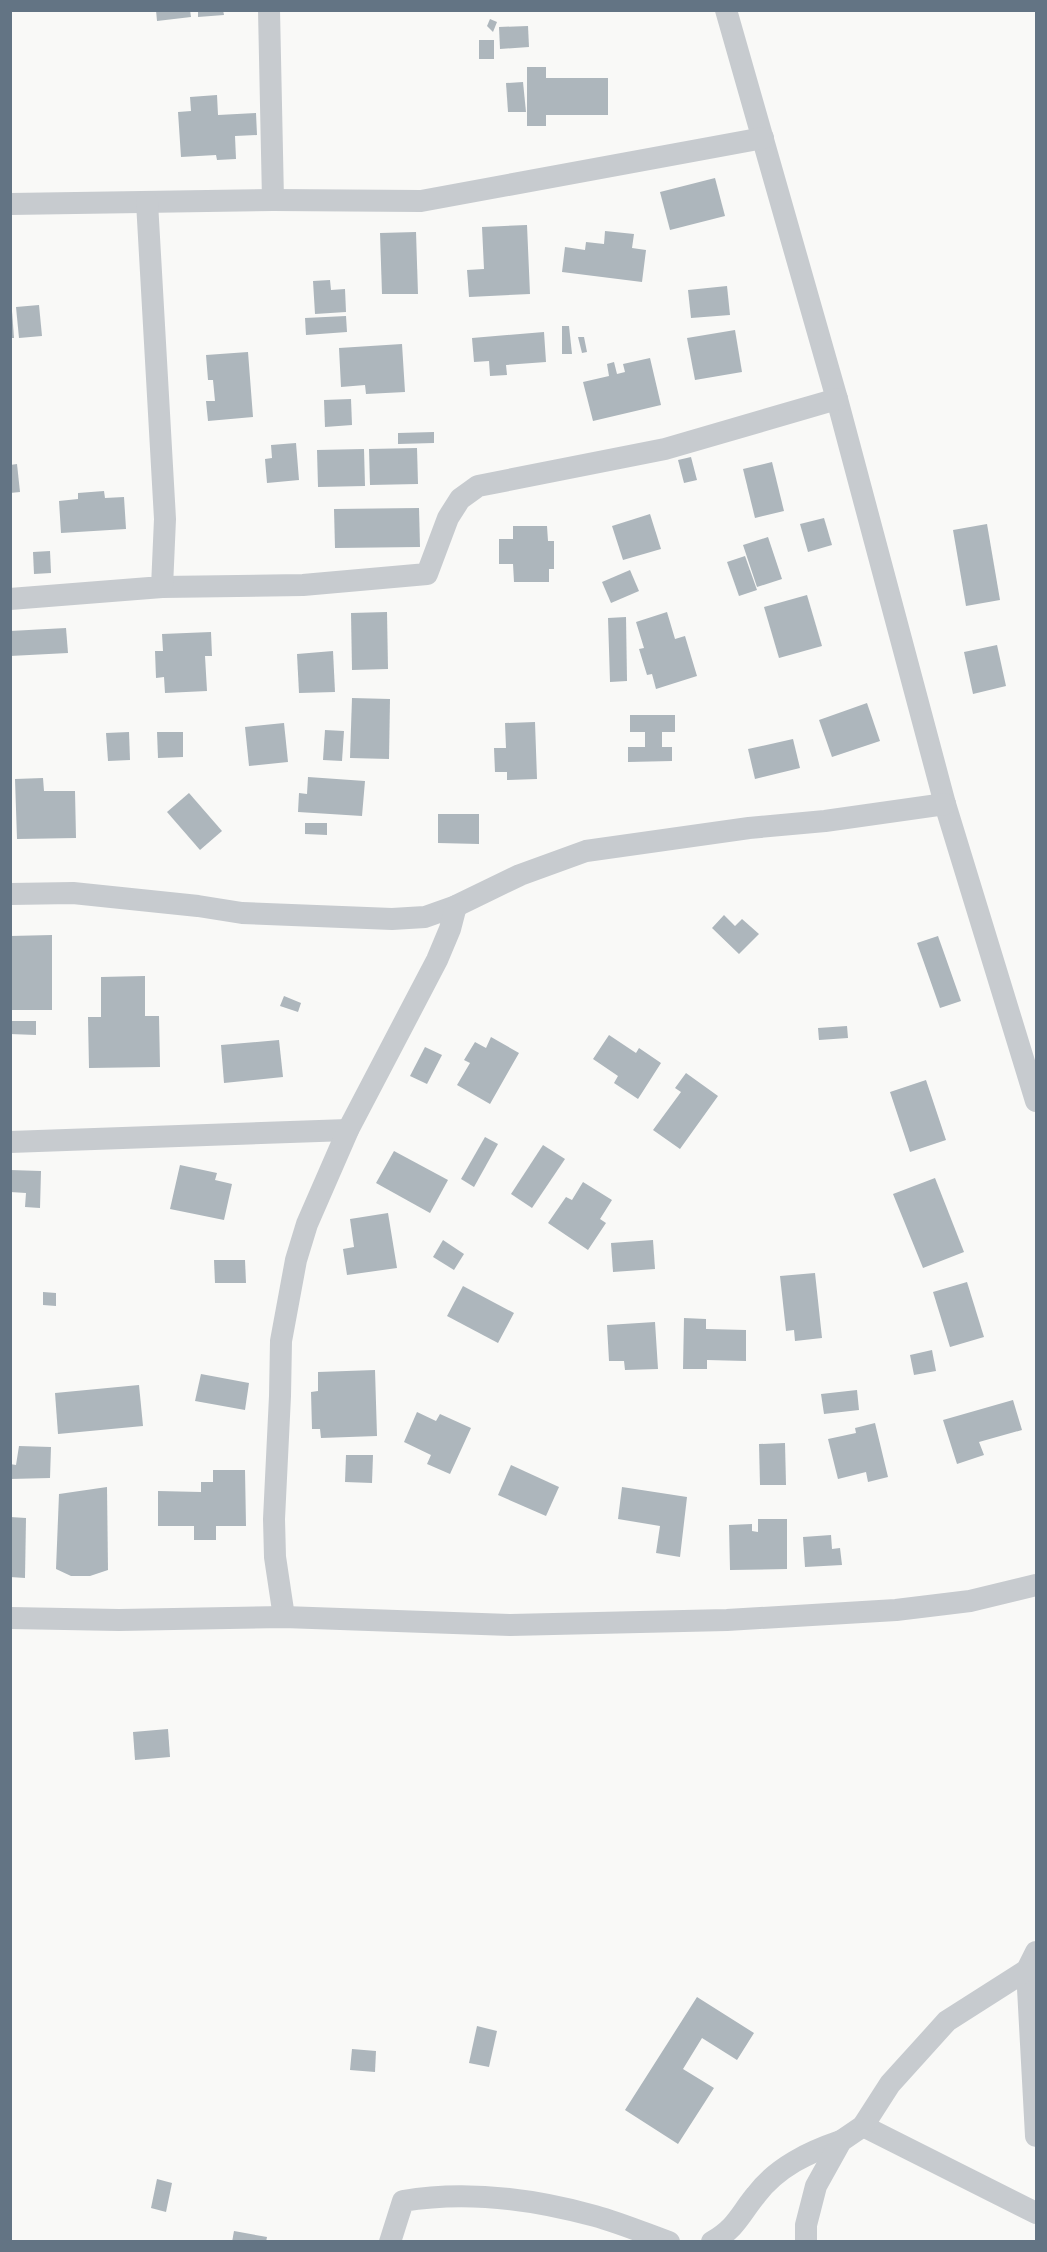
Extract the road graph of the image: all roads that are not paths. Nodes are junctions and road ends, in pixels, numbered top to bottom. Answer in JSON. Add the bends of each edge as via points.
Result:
{"nodes":[{"id":1,"x":269,"y":10,"type":"edge"},
{"id":2,"x":726,"y":10,"type":"edge"},
{"id":3,"x":763,"y":138,"type":"junction"},
{"id":4,"x":273,"y":200,"type":"junction"},
{"id":5,"x":147,"y":202,"type":"junction"},
{"id":6,"x":10,"y":204,"type":"edge"},
{"id":7,"x":837,"y":399,"type":"junction"},
{"id":8,"x":162,"y":587,"type":"junction"},
{"id":9,"x":10,"y":599,"type":"edge"},
{"id":10,"x":945,"y":804,"type":"junction"},
{"id":11,"x":10,"y":894,"type":"edge"},
{"id":12,"x":456,"y":906,"type":"junction"},
{"id":13,"x":1036,"y":1101,"type":"edge"},
{"id":14,"x":348,"y":1130,"type":"junction"},
{"id":15,"x":10,"y":1142,"type":"edge"},
{"id":16,"x":1036,"y":1585,"type":"edge"},
{"id":17,"x":284,"y":1617,"type":"junction"},
{"id":18,"x":10,"y":1618,"type":"edge"},
{"id":19,"x":1032,"y":1961,"type":"edge"},
{"id":20,"x":863,"y":2126,"type":"junction"},
{"id":21,"x":1036,"y":2136,"type":"edge"},
{"id":22,"x":841,"y":2140,"type":"junction"},
{"id":23,"x":1036,"y":2213,"type":"edge"},
{"id":24,"x":390,"y":2241,"type":"edge"},
{"id":25,"x":669,"y":2241,"type":"edge"},
{"id":26,"x":712,"y":2241,"type":"edge"},
{"id":27,"x":806,"y":2241,"type":"edge"}],
"edges":[{"from":1,"to":4,"type":"street"},
{"from":2,"to":3,"type":"street"},
{"from":3,"to":4,"type":"street","via":[[421,201]]},
{"from":3,"to":7,"type":"street"},
{"from":4,"to":5,"type":"street"},
{"from":5,"to":6,"type":"street"},
{"from":5,"to":8,"type":"street","via":[[165,519]]},
{"from":7,"to":8,"type":"street","via":[[665,448],[478,486],[460,499],[448,518],[427,574],[303,585]]},
{"from":7,"to":10,"type":"street"},
{"from":8,"to":9,"type":"street"},
{"from":10,"to":12,"type":"street","via":[[586,851],[520,875]]},
{"from":10,"to":13,"type":"street"},
{"from":11,"to":12,"type":"street","via":[[72,893],[242,914],[323,918],[425,917]]},
{"from":12,"to":14,"type":"street","via":[[437,960]]},
{"from":14,"to":15,"type":"street"},
{"from":14,"to":17,"type":"street","via":[[296,1260],[281,1341],[274,1519]]},
{"from":16,"to":17,"type":"street","via":[[970,1601],[896,1610],[727,1620],[510,1625]]},
{"from":17,"to":18,"type":"street"},
{"from":19,"to":20,"type":"street","via":[[947,2021],[890,2084]]},
{"from":19,"to":21,"type":"street"},
{"from":20,"to":22,"type":"street"},
{"from":20,"to":23,"type":"street"},
{"from":22,"to":26,"type":"street","via":[[779,2172],[757,2193],[730,2231]]},
{"from":22,"to":27,"type":"street","via":[[816,2186]]},
{"from":24,"to":25,"type":"street","via":[[403,2201],[471,2194],[596,2216]]}]}
